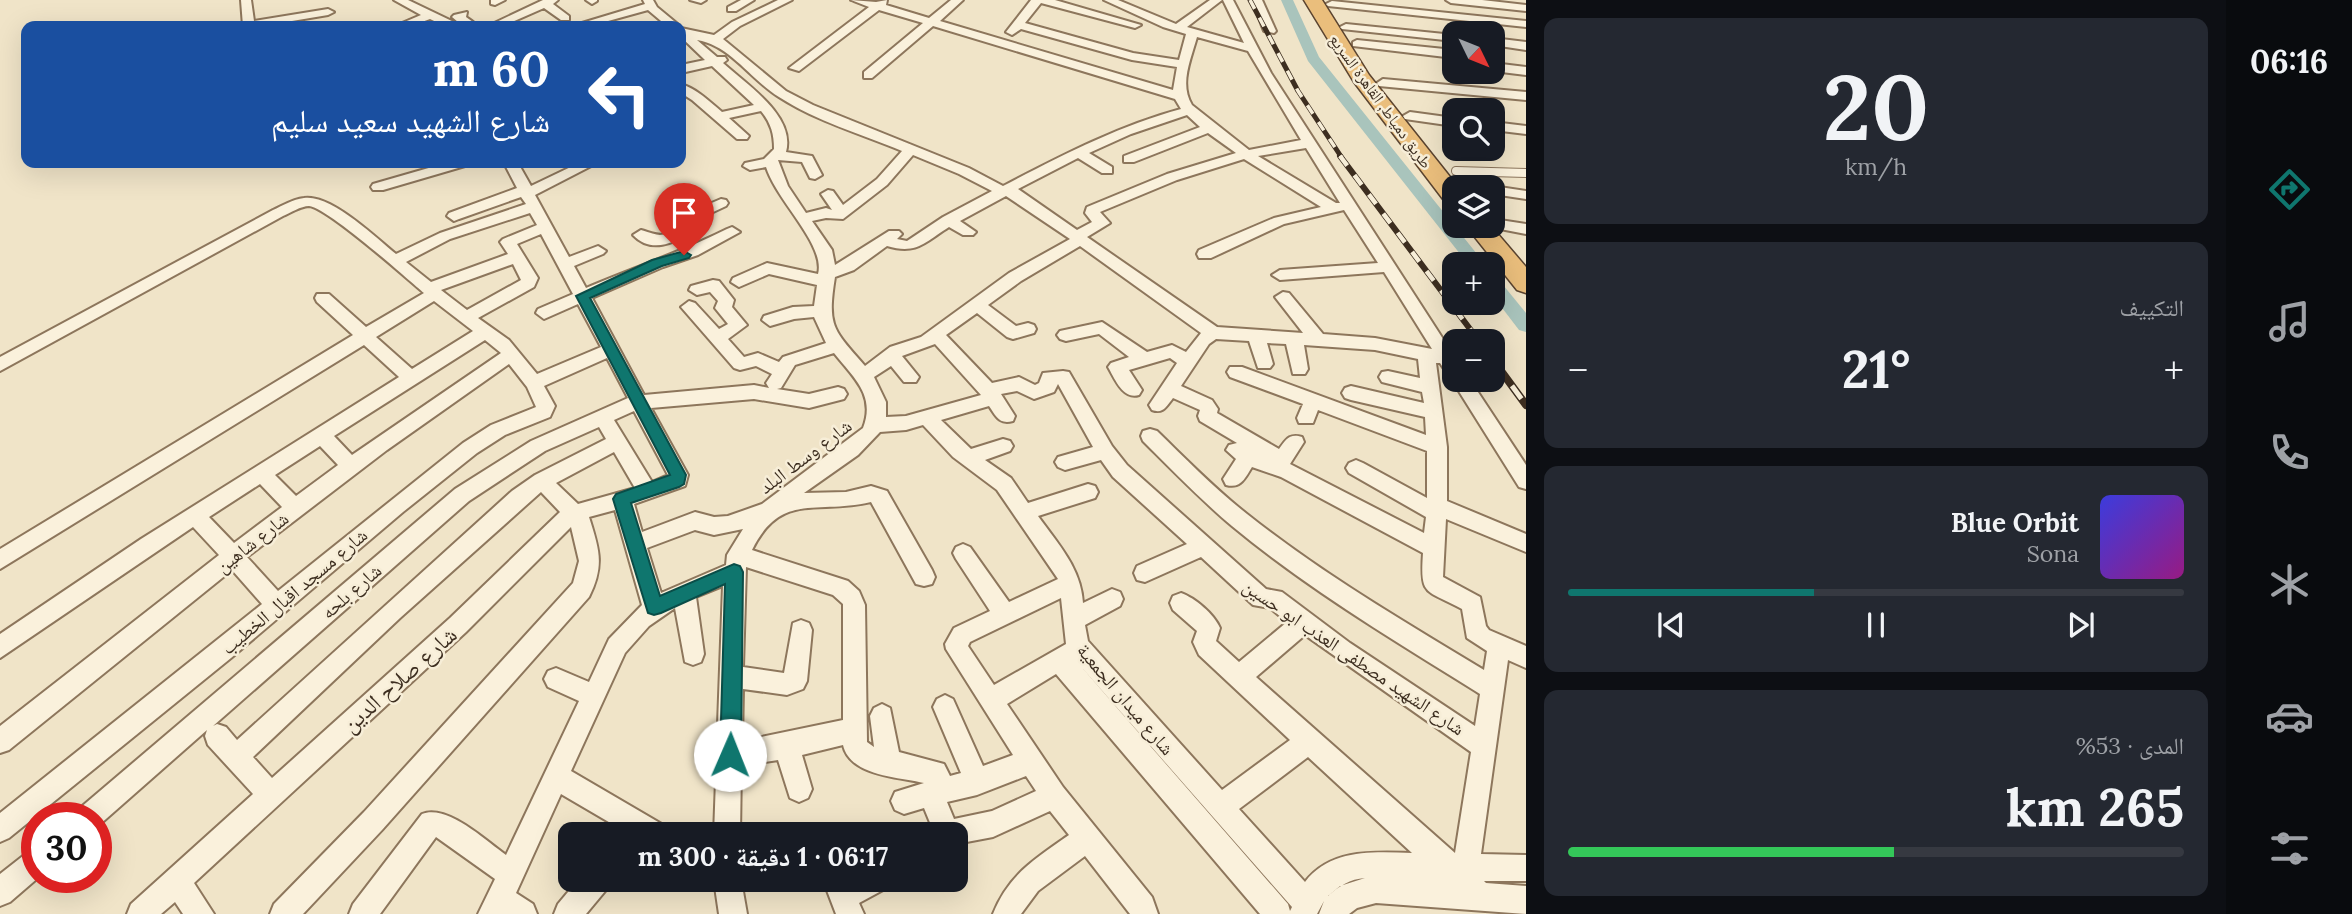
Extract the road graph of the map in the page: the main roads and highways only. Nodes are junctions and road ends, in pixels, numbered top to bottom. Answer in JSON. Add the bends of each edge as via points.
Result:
{"nodes":[{"id":1,"x":1325,"y":1,"type":"edge"},
{"id":2,"x":1451,"y":175,"type":"edge"},
{"id":3,"x":1452,"y":175,"type":"edge"},
{"id":4,"x":1505,"y":237,"type":"edge"},
{"id":5,"x":1499,"y":238,"type":"edge"},
{"id":6,"x":1526,"y":257,"type":"edge"},
{"id":7,"x":1526,"y":284,"type":"edge"}],
"edges":[{"from":1,"to":2,"type":"highway","name":"طريق دمياط, القاهرة السريع","via":[[1349,60]]},
{"from":1,"to":3,"type":"highway","name":"طريق دمياط, القاهرة السريع"},
{"from":4,"to":6,"type":"highway"},
{"from":5,"to":7,"type":"highway"}]}
